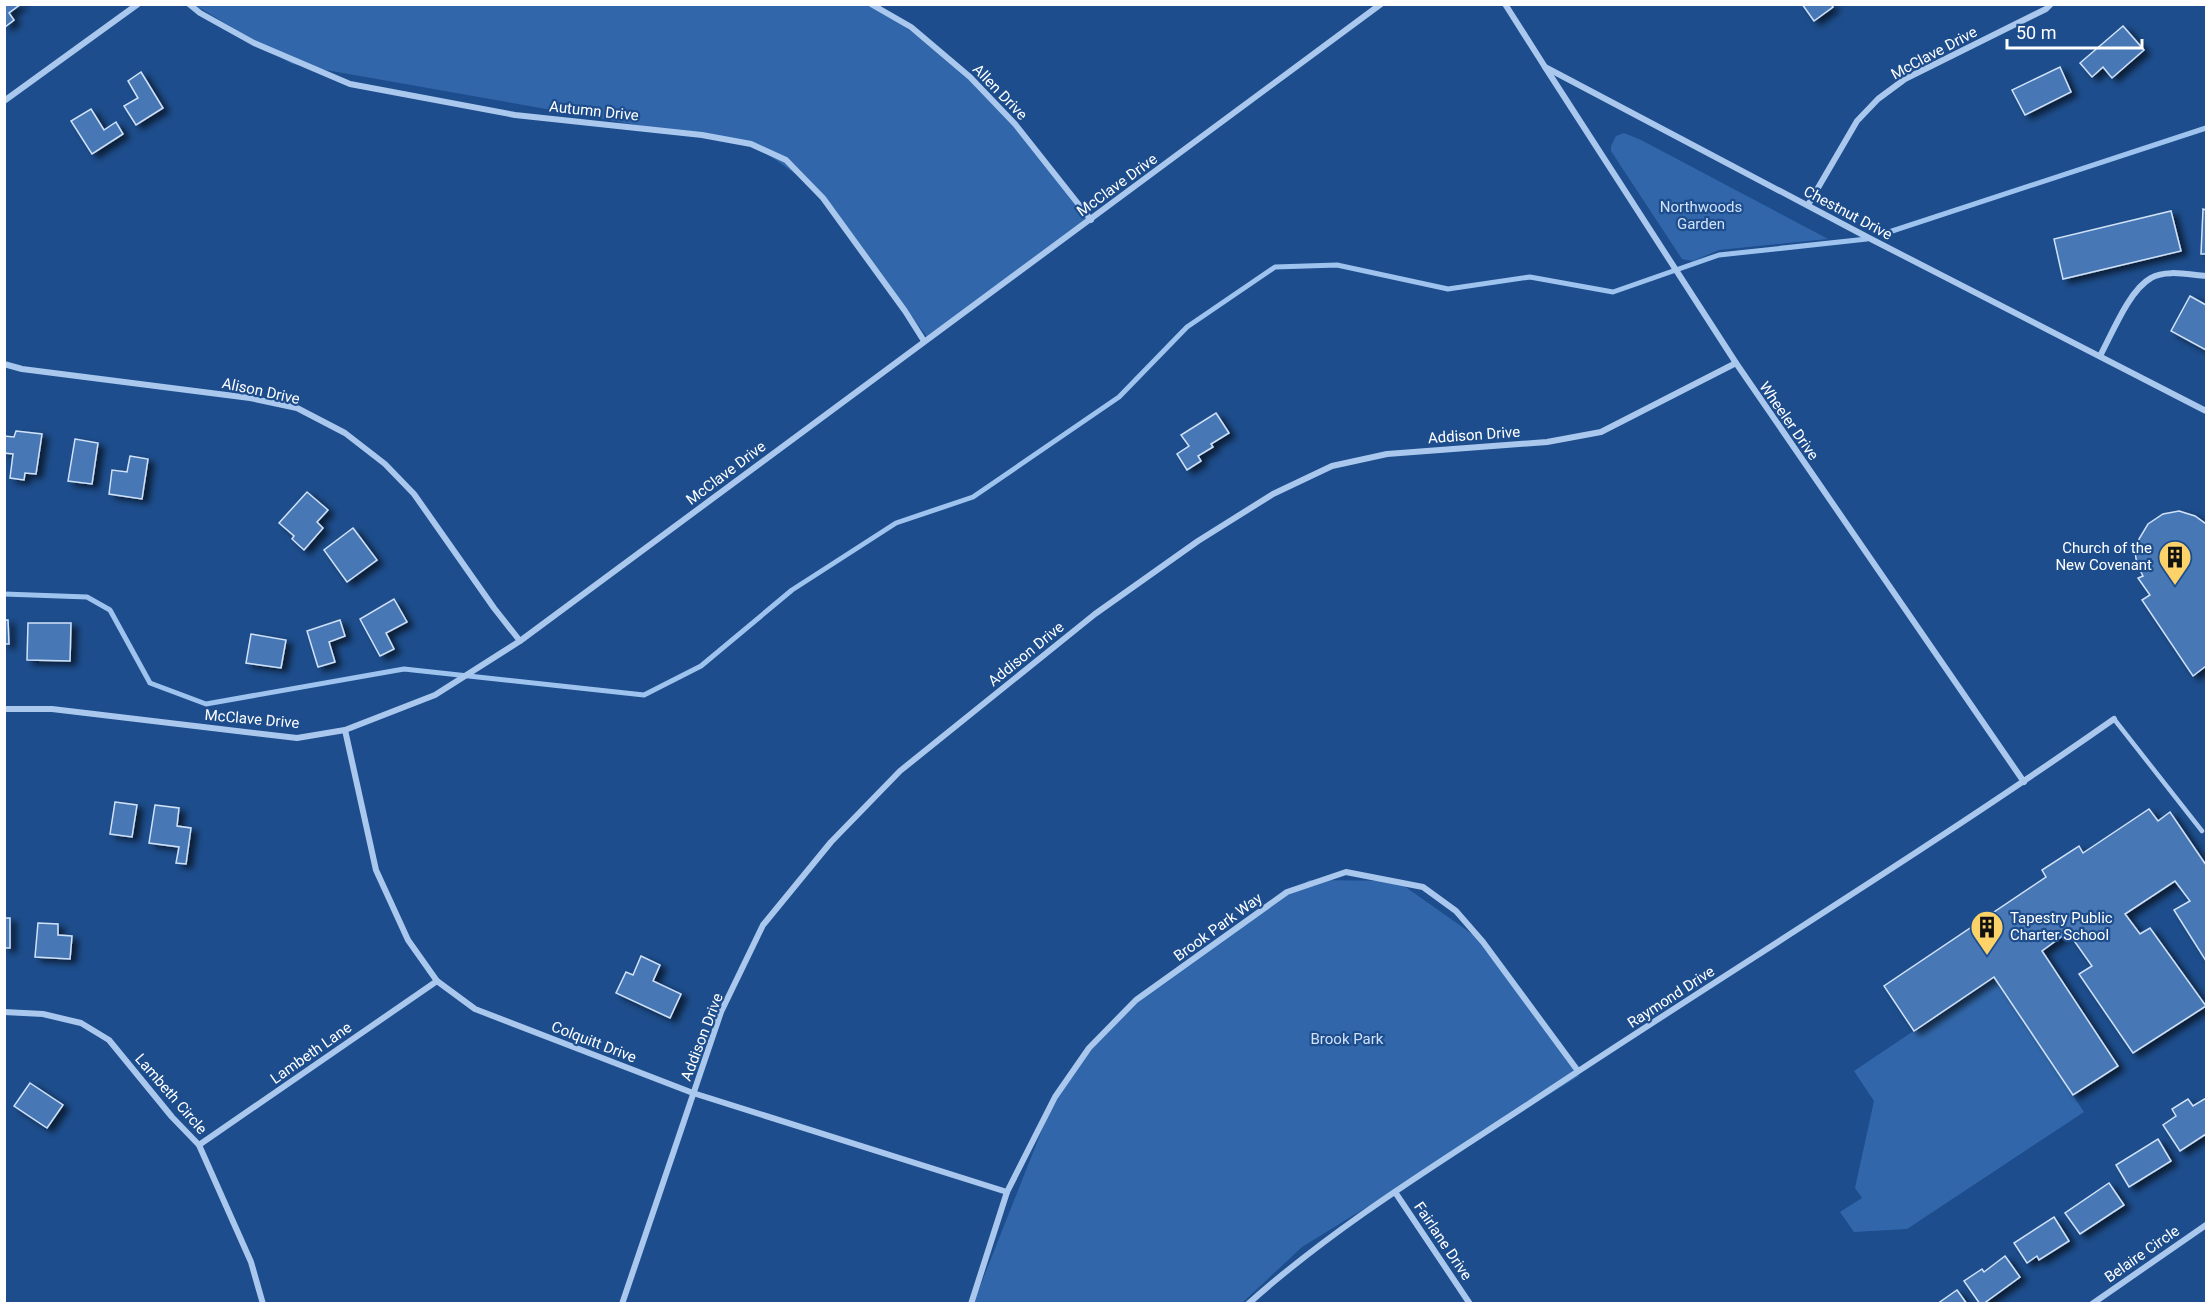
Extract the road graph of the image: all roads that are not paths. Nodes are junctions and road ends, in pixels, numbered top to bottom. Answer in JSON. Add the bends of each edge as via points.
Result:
{"nodes":[{"id":1,"x":138,"y":4,"type":"edge"},
{"id":2,"x":189,"y":4,"type":"edge"},
{"id":3,"x":871,"y":4,"type":"edge"},
{"id":4,"x":1381,"y":4,"type":"edge"},
{"id":5,"x":1505,"y":4,"type":"edge"},
{"id":6,"x":2051,"y":4,"type":"edge"},
{"id":7,"x":1545,"y":67,"type":"junction"},
{"id":8,"x":4,"y":101,"type":"edge"},
{"id":9,"x":1808,"y":205,"type":"junction"},
{"id":10,"x":1091,"y":220,"type":"junction"},
{"id":11,"x":2206,"y":276,"type":"edge"},
{"id":12,"x":924,"y":341,"type":"junction"},
{"id":13,"x":2100,"y":357,"type":"junction"},
{"id":14,"x":1736,"y":363,"type":"junction"},
{"id":15,"x":4,"y":364,"type":"edge"},
{"id":16,"x":2206,"y":411,"type":"edge"},
{"id":17,"x":520,"y":641,"type":"junction"},
{"id":18,"x":4,"y":709,"type":"edge"},
{"id":19,"x":2114,"y":719,"type":"joint"},
{"id":20,"x":345,"y":730,"type":"junction"},
{"id":21,"x":2024,"y":782,"type":"junction"},
{"id":22,"x":2202,"y":831,"type":"dead end"},
{"id":23,"x":437,"y":981,"type":"junction"},
{"id":24,"x":4,"y":1012,"type":"edge"},
{"id":25,"x":1578,"y":1071,"type":"junction"},
{"id":26,"x":693,"y":1093,"type":"junction"},
{"id":27,"x":199,"y":1145,"type":"junction"},
{"id":28,"x":1007,"y":1192,"type":"junction"},
{"id":29,"x":1395,"y":1192,"type":"junction"},
{"id":30,"x":2206,"y":1225,"type":"edge"},
{"id":31,"x":264,"y":1304,"type":"edge"},
{"id":32,"x":622,"y":1304,"type":"edge"},
{"id":33,"x":971,"y":1304,"type":"edge"},
{"id":34,"x":1248,"y":1304,"type":"edge"},
{"id":35,"x":1470,"y":1304,"type":"edge"},
{"id":36,"x":2092,"y":1304,"type":"edge"}],
"edges":[{"from":1,"to":8,"type":"street"},
{"from":2,"to":12,"type":"street","name":"Autumn Drive","via":[[254,44],[350,84],[515,115],[702,135],[751,144],[786,160],[823,198]]},
{"from":3,"to":10,"type":"street","name":"Allen Drive","via":[[911,27],[970,77],[1015,124]]},
{"from":4,"to":10,"type":"street","name":"McClave Drive"},
{"from":5,"to":7,"type":"street","name":"Chestnut Drive"},
{"from":6,"to":9,"type":"street","name":"McClave Drive","via":[[1905,79],[1878,99],[1857,122]]},
{"from":7,"to":9,"type":"street","name":"Chestnut Drive"},
{"from":7,"to":14,"type":"street","name":"Wheeler Drive"},
{"from":9,"to":13,"type":"street","name":"Chestnut Drive"},
{"from":10,"to":12,"type":"street","name":"McClave Drive"},
{"from":11,"to":13,"type":"street","via":[[2173,273],[2151,277],[2135,292]]},
{"from":12,"to":17,"type":"street","name":"McClave Drive"},
{"from":13,"to":16,"type":"street","name":"Chestnut Drive"},
{"from":14,"to":21,"type":"street","name":"Wheeler Drive"},
{"from":14,"to":26,"type":"street","name":"Addison Drive","via":[[1601,432],[1547,442],[1387,454],[1332,466],[1273,494],[1198,541],[1095,614],[900,771],[831,843],[764,925],[722,1012]]},
{"from":15,"to":17,"type":"street","name":"Alison Drive","via":[[250,398],[297,408],[345,433],[414,494]]},
{"from":17,"to":20,"type":"street","name":"McClave Drive","via":[[435,695]]},
{"from":18,"to":20,"type":"street","name":"McClave Drive","via":[[52,709],[297,738]]},
{"from":19,"to":21,"type":"street","name":"Raymond Drive"},
{"from":19,"to":22,"type":"lane"},
{"from":20,"to":23,"type":"street","name":"Colquitt Drive","via":[[376,870],[408,940]]},
{"from":21,"to":25,"type":"street","name":"Raymond Drive"},
{"from":23,"to":26,"type":"street","name":"Colquitt Drive","via":[[475,1009]]},
{"from":23,"to":27,"type":"street","name":"Lambeth Lane"},
{"from":24,"to":27,"type":"street","name":"Lambeth Circle","via":[[43,1014],[81,1023],[109,1040]]},
{"from":25,"to":28,"type":"street","name":"Brook Park Way","via":[[1456,911],[1423,887],[1346,872],[1287,892],[1136,1000],[1089,1048],[1055,1097]]},
{"from":25,"to":29,"type":"street","name":"Raymond Drive"},
{"from":26,"to":28,"type":"street","name":"Colquitt Drive"},
{"from":26,"to":32,"type":"street","name":"Addison Drive"},
{"from":27,"to":31,"type":"street","name":"Lambeth Circle","via":[[251,1262]]},
{"from":28,"to":33,"type":"street","name":"Brook Park Way"},
{"from":29,"to":34,"type":"street","name":"Raymond Drive","via":[[1287,1269]]},
{"from":29,"to":35,"type":"street","name":"Fairlane Drive"},
{"from":30,"to":36,"type":"street","name":"Belaire Circle"}]}
